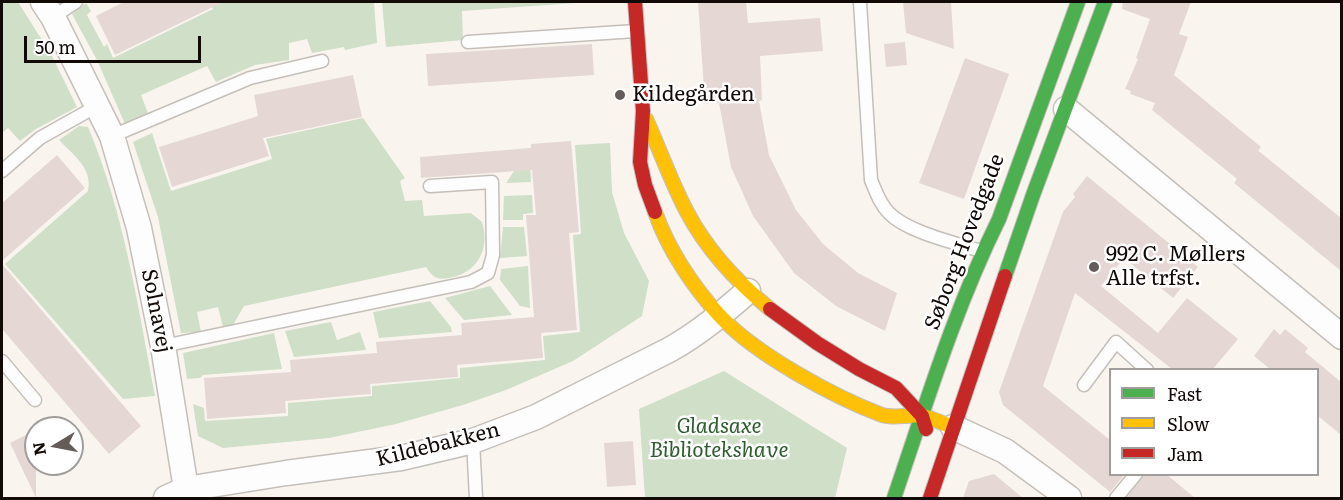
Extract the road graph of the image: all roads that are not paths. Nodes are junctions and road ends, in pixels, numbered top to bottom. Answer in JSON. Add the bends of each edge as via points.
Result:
{"nodes":[{"id":1,"x":76,"y":2,"type":"edge"},
{"id":2,"x":635,"y":2,"type":"edge"},
{"id":3,"x":860,"y":2,"type":"edge"},
{"id":4,"x":1078,"y":2,"type":"edge"},
{"id":5,"x":1105,"y":2,"type":"edge"},
{"id":6,"x":48,"y":9,"type":"edge"},
{"id":7,"x":637,"y":31,"type":"junction"},
{"id":8,"x":468,"y":42,"type":"dead end"},
{"id":9,"x":322,"y":61,"type":"dead end"},
{"id":10,"x":97,"y":106,"type":"junction"},
{"id":11,"x":1066,"y":109,"type":"junction"},
{"id":12,"x":642,"y":111,"type":"junction"},
{"id":13,"x":112,"y":136,"type":"junction"},
{"id":14,"x":2,"y":171,"type":"edge"},
{"id":15,"x":430,"y":186,"type":"dead end"},
{"id":16,"x":999,"y":219,"type":"junction"},
{"id":17,"x":982,"y":251,"type":"junction"},
{"id":18,"x":748,"y":291,"type":"junction"},
{"id":19,"x":981,"y":293,"type":"dead end"},
{"id":20,"x":720,"y":316,"type":"junction"},
{"id":21,"x":1341,"y":337,"type":"edge"},
{"id":22,"x":163,"y":346,"type":"junction"},
{"id":23,"x":2,"y":361,"type":"edge"},
{"id":24,"x":1146,"y":368,"type":"edge"},
{"id":25,"x":1084,"y":385,"type":"dead end"},
{"id":26,"x":951,"y":391,"type":"dead end"},
{"id":27,"x":35,"y":399,"type":"dead end"},
{"id":28,"x":922,"y":416,"type":"junction"},
{"id":29,"x":953,"y":427,"type":"junction"},
{"id":30,"x":473,"y":441,"type":"junction"},
{"id":31,"x":919,"y":466,"type":"dead end"},
{"id":32,"x":1134,"y":476,"type":"edge"},
{"id":33,"x":176,"y":494,"type":"edge"},
{"id":34,"x":476,"y":498,"type":"edge"},
{"id":35,"x":894,"y":498,"type":"edge"},
{"id":36,"x":930,"y":498,"type":"edge"},
{"id":37,"x":1069,"y":498,"type":"edge"},
{"id":38,"x":1116,"y":498,"type":"edge"}],
"edges":[{"from":1,"to":6,"type":"lane","name":"Solnavej"},
{"from":2,"to":7,"type":"street"},
{"from":3,"to":17,"type":"lane","via":[[871,180],[879,200],[906,226]]},
{"from":4,"to":16,"type":"street","name":"Søborg Hovedgade"},
{"from":5,"to":11,"type":"street"},
{"from":6,"to":10,"type":"street","name":"Solnavej"},
{"from":7,"to":8,"type":"lane"},
{"from":7,"to":12,"type":"street"},
{"from":9,"to":13,"type":"lane","via":[[250,78]]},
{"from":10,"to":13,"type":"street","name":"Solnavej"},
{"from":10,"to":14,"type":"lane","via":[[40,138]]},
{"from":11,"to":21,"type":"street"},
{"from":11,"to":29,"type":"street"},
{"from":12,"to":18,"type":"street","via":[[687,212],[711,250]]},
{"from":12,"to":20,"type":"street","via":[[640,162],[652,206],[671,250]]},
{"from":13,"to":22,"type":"street","name":"Solnavej","via":[[140,228]]},
{"from":15,"to":22,"type":"lane","via":[[492,182],[493,255],[488,273],[471,282]]},
{"from":16,"to":17,"type":"street","name":"Søborg Hovedgade"},
{"from":16,"to":19,"type":"street"},
{"from":17,"to":28,"type":"street","name":"Søborg Hovedgade"},
{"from":18,"to":20,"type":"street","name":"Kildebakken"},
{"from":18,"to":28,"type":"street","via":[[817,343],[896,388]]},
{"from":20,"to":28,"type":"street","via":[[750,343],[847,399],[885,416]]},
{"from":20,"to":30,"type":"street","name":"Kildebakken","via":[[689,339],[648,361],[536,417]]},
{"from":22,"to":33,"type":"street","name":"Solnavej"},
{"from":23,"to":27,"type":"lane"},
{"from":24,"to":25,"type":"lane","via":[[1116,342]]},
{"from":26,"to":29,"type":"street","via":[[946,413]]},
{"from":28,"to":29,"type":"street"},
{"from":28,"to":31,"type":"street","via":[[927,430]]},
{"from":28,"to":35,"type":"street","name":"Søborg Hovedgade"},
{"from":29,"to":36,"type":"street"},
{"from":29,"to":37,"type":"street","via":[[1005,451]]},
{"from":30,"to":33,"type":"street","name":"Kildebakken","via":[[401,458],[286,472]]},
{"from":30,"to":34,"type":"lane"},
{"from":32,"to":38,"type":"lane"}]}
